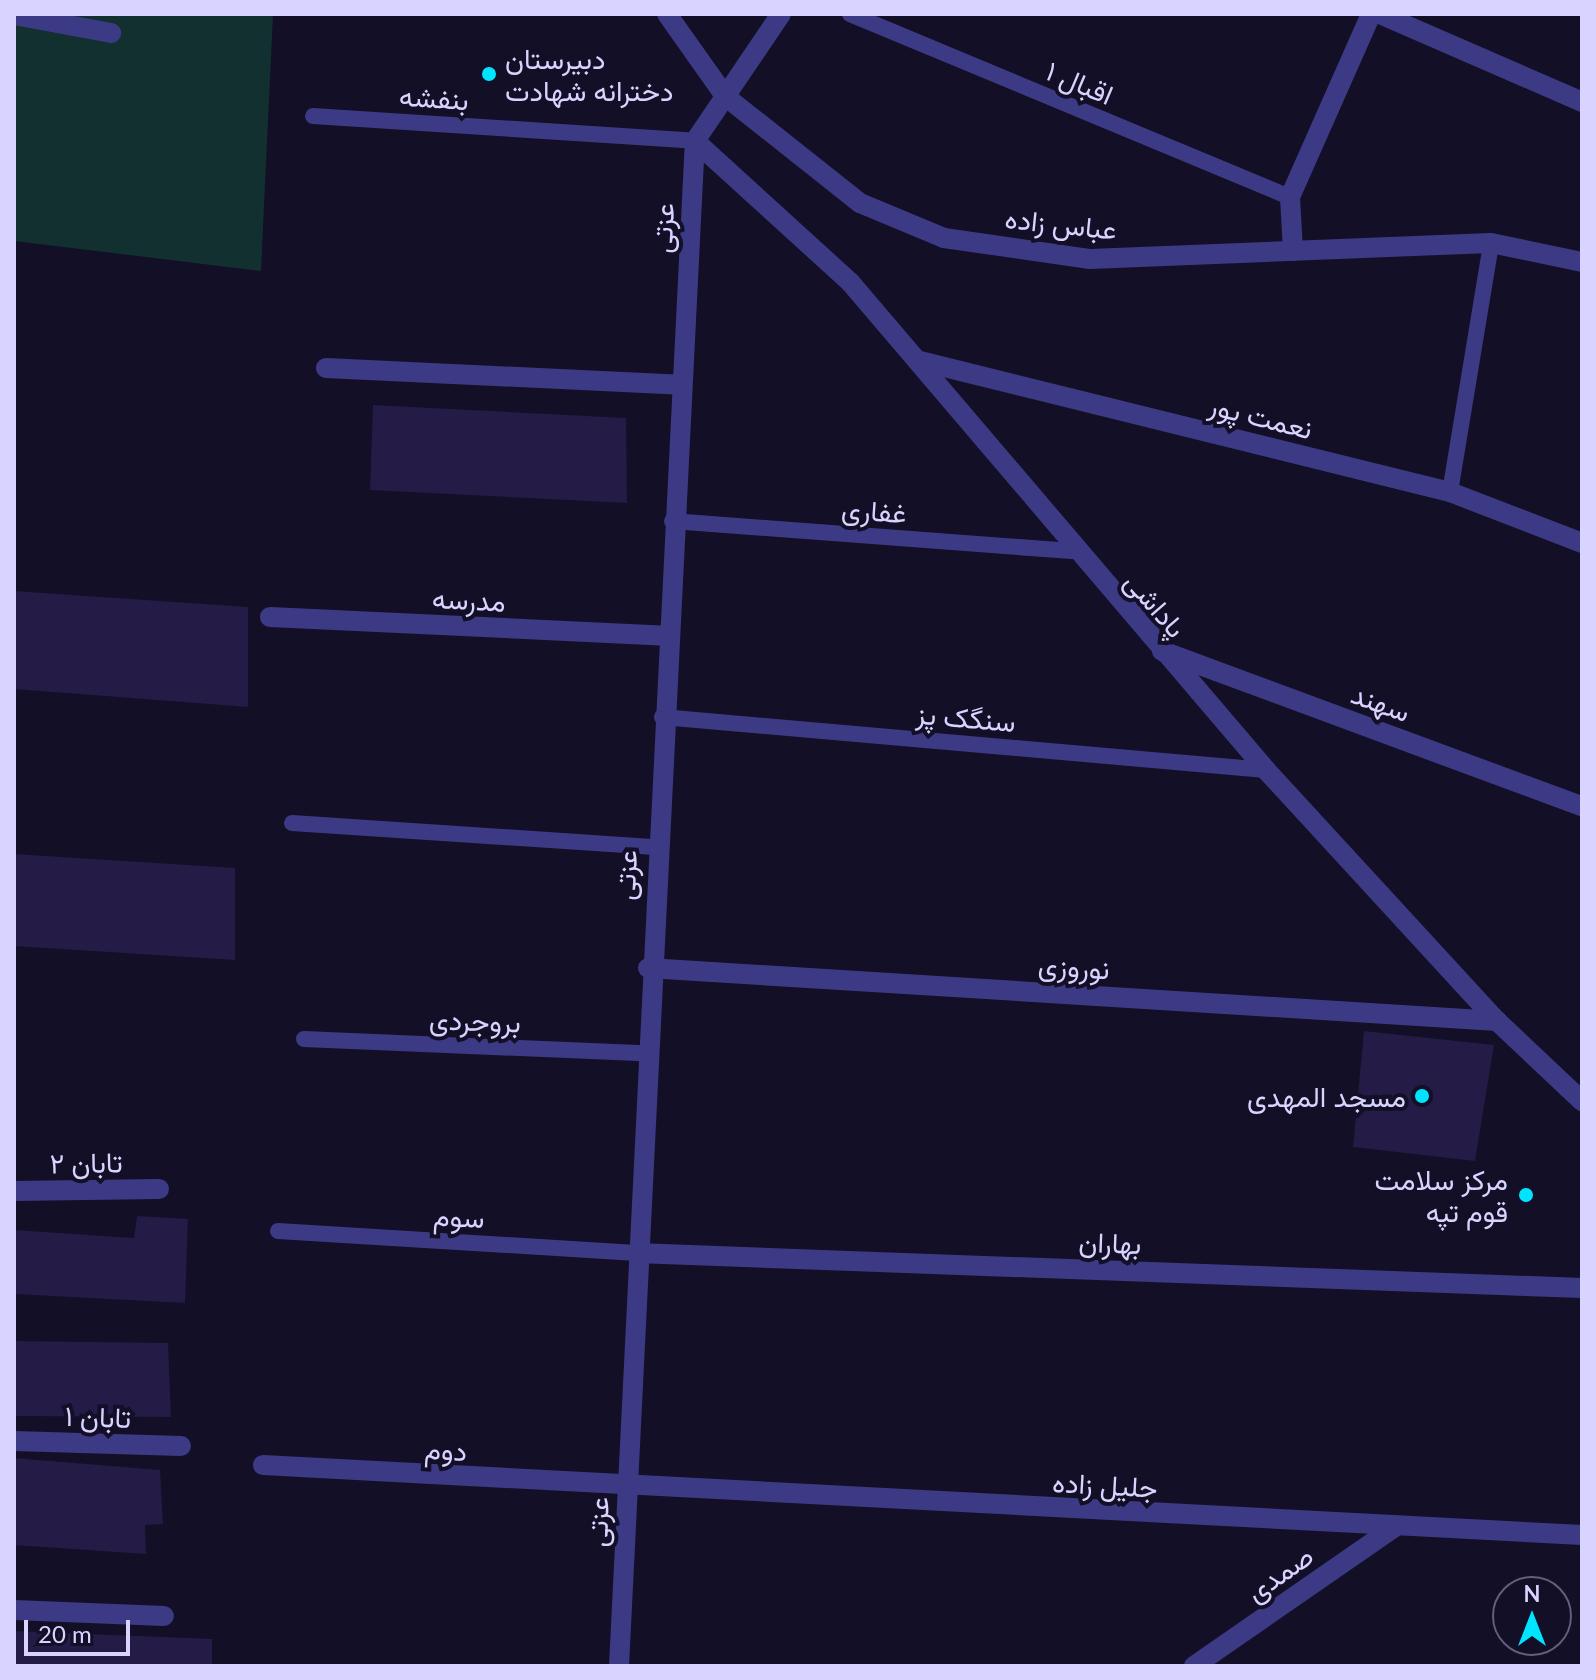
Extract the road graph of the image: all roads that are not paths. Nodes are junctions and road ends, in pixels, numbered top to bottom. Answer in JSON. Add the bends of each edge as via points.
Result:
{"nodes":[{"id":1,"x":667,"y":14,"type":"edge"},
{"id":2,"x":781,"y":14,"type":"edge"},
{"id":3,"x":850,"y":14,"type":"edge"},
{"id":4,"x":1371,"y":14,"type":"edge"},
{"id":5,"x":1380,"y":14,"type":"edge"},
{"id":6,"x":14,"y":15,"type":"edge"},
{"id":7,"x":111,"y":33,"type":"dead end"},
{"id":8,"x":725,"y":96,"type":"junction"},
{"id":9,"x":1582,"y":102,"type":"edge"},
{"id":10,"x":313,"y":116,"type":"dead end"},
{"id":11,"x":695,"y":141,"type":"junction"},
{"id":12,"x":1290,"y":197,"type":"junction"},
{"id":13,"x":1491,"y":243,"type":"junction"},
{"id":14,"x":1293,"y":251,"type":"junction"},
{"id":15,"x":1582,"y":262,"type":"edge"},
{"id":16,"x":920,"y":361,"type":"junction"},
{"id":17,"x":326,"y":368,"type":"dead end"},
{"id":18,"x":681,"y":385,"type":"junction"},
{"id":19,"x":1450,"y":492,"type":"junction"},
{"id":20,"x":672,"y":521,"type":"junction"},
{"id":21,"x":1582,"y":543,"type":"edge"},
{"id":22,"x":1072,"y":551,"type":"junction"},
{"id":23,"x":270,"y":617,"type":"dead end"},
{"id":24,"x":666,"y":636,"type":"junction"},
{"id":25,"x":1160,"y":650,"type":"junction"},
{"id":26,"x":662,"y":717,"type":"junction"},
{"id":27,"x":1266,"y":770,"type":"junction"},
{"id":28,"x":1582,"y":806,"type":"edge"},
{"id":29,"x":292,"y":823,"type":"dead end"},
{"id":30,"x":655,"y":847,"type":"junction"},
{"id":31,"x":648,"y":968,"type":"junction"},
{"id":32,"x":1497,"y":1021,"type":"junction"},
{"id":33,"x":304,"y":1039,"type":"dead end"},
{"id":34,"x":644,"y":1053,"type":"junction"},
{"id":35,"x":1582,"y":1101,"type":"edge"},
{"id":36,"x":159,"y":1189,"type":"dead end"},
{"id":37,"x":14,"y":1191,"type":"edge"},
{"id":38,"x":278,"y":1231,"type":"dead end"},
{"id":39,"x":636,"y":1253,"type":"junction"},
{"id":40,"x":1582,"y":1288,"type":"edge"},
{"id":41,"x":14,"y":1441,"type":"edge"},
{"id":42,"x":181,"y":1446,"type":"dead end"},
{"id":43,"x":263,"y":1465,"type":"dead end"},
{"id":44,"x":626,"y":1488,"type":"junction"},
{"id":45,"x":1396,"y":1526,"type":"junction"},
{"id":46,"x":1582,"y":1535,"type":"edge"},
{"id":47,"x":14,"y":1610,"type":"edge"},
{"id":48,"x":164,"y":1616,"type":"dead end"},
{"id":49,"x":619,"y":1666,"type":"edge"},
{"id":50,"x":1194,"y":1666,"type":"edge"}],
"edges":[{"from":1,"to":8,"type":"street","name":"عباس زاده"},
{"from":2,"to":8,"type":"street"},
{"from":3,"to":12,"type":"lane","name":"اقبال ۱"},
{"from":4,"to":12,"type":"street"},
{"from":5,"to":9,"type":"street"},
{"from":6,"to":7,"type":"street"},
{"from":8,"to":11,"type":"street"},
{"from":8,"to":14,"type":"street","name":"عباس زاده","via":[[860,203],[944,238],[1090,259]]},
{"from":10,"to":11,"type":"lane","name":"بنفشه"},
{"from":11,"to":16,"type":"street","name":"پاداشی","via":[[850,282]]},
{"from":11,"to":18,"type":"street","name":"عزتی"},
{"from":12,"to":14,"type":"street"},
{"from":13,"to":14,"type":"street","name":"عباس زاده"},
{"from":13,"to":15,"type":"street","name":"عباس زاده"},
{"from":13,"to":19,"type":"lane"},
{"from":16,"to":19,"type":"street","name":"نعمت پور"},
{"from":16,"to":22,"type":"street","name":"پاداشی"},
{"from":17,"to":18,"type":"street"},
{"from":18,"to":20,"type":"street","name":"عزتی"},
{"from":19,"to":21,"type":"street","name":"نعمت پور"},
{"from":20,"to":22,"type":"lane","name":"غفاری"},
{"from":20,"to":24,"type":"street","name":"عزتی"},
{"from":22,"to":25,"type":"street","name":"پاداشی"},
{"from":23,"to":24,"type":"street","name":"مدرسه"},
{"from":24,"to":26,"type":"street","name":"عزتی"},
{"from":25,"to":27,"type":"street","name":"پاداشی"},
{"from":25,"to":28,"type":"street","name":"سهند"},
{"from":26,"to":27,"type":"lane","name":"سنگک پز"},
{"from":26,"to":30,"type":"street","name":"عزتی"},
{"from":27,"to":32,"type":"street","name":"پاداشی"},
{"from":29,"to":30,"type":"lane"},
{"from":30,"to":31,"type":"street","name":"عزتی"},
{"from":31,"to":32,"type":"street","name":"نوروزی"},
{"from":31,"to":34,"type":"street","name":"عزتی"},
{"from":32,"to":35,"type":"street","name":"پاداشی"},
{"from":33,"to":34,"type":"lane","name":"بروجردی"},
{"from":34,"to":39,"type":"street","name":"عزتی"},
{"from":36,"to":37,"type":"street","name":"تابان ۲"},
{"from":38,"to":39,"type":"lane","name":"سوم"},
{"from":39,"to":40,"type":"street","name":"بهاران"},
{"from":39,"to":44,"type":"street","name":"عزتی"},
{"from":41,"to":42,"type":"street","name":"تابان ۱"},
{"from":43,"to":44,"type":"street","name":"دوم"},
{"from":44,"to":45,"type":"street","name":"جلیل زاده"},
{"from":44,"to":49,"type":"street","name":"عزتی"},
{"from":45,"to":46,"type":"street","name":"جلیل زاده"},
{"from":45,"to":50,"type":"street","name":"صمدی"},
{"from":47,"to":48,"type":"street"}]}
